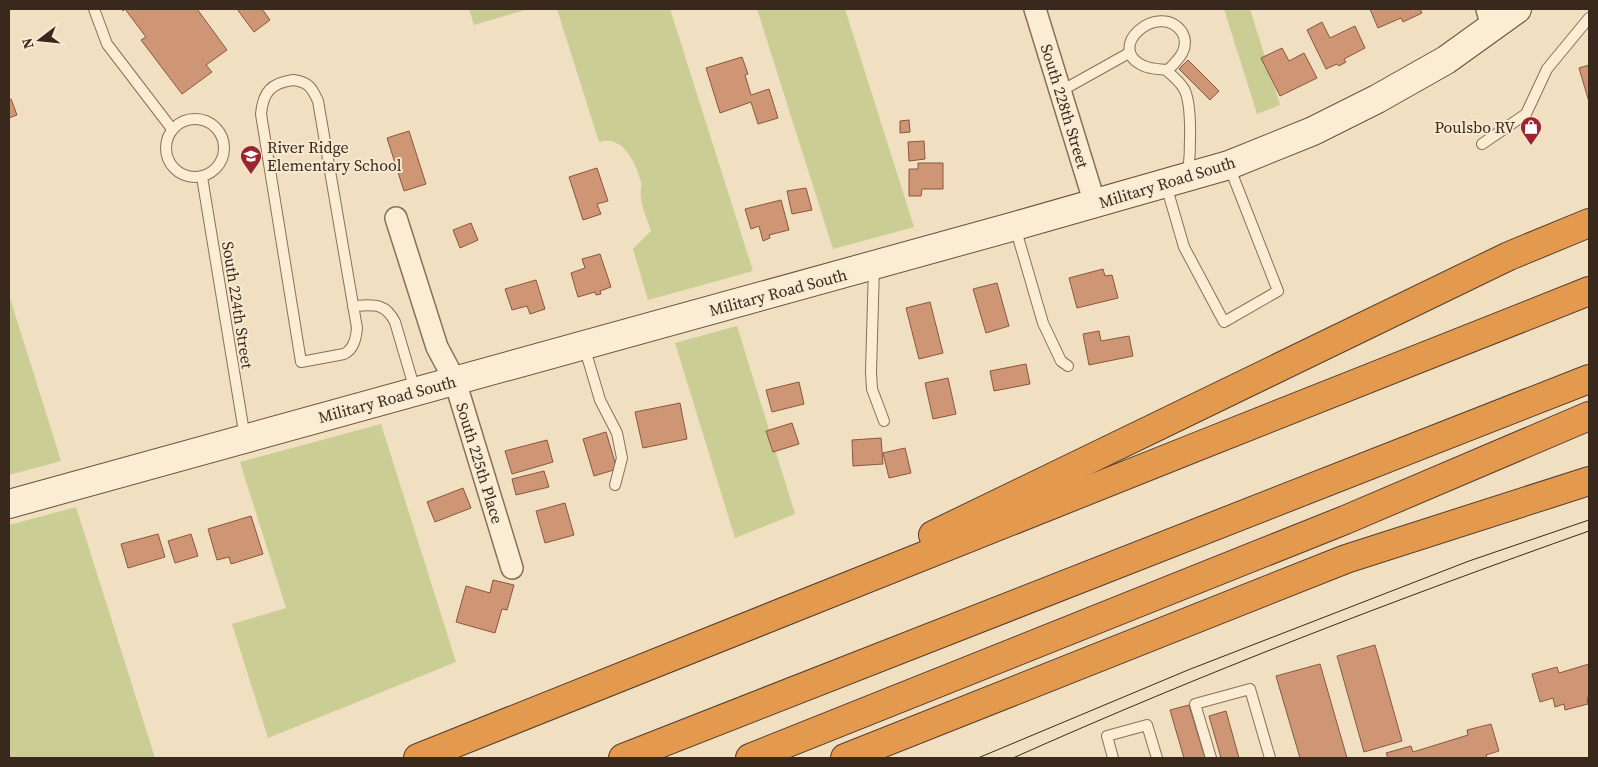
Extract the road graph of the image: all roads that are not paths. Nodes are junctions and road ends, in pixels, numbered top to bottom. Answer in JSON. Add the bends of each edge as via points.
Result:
{"nodes":[{"id":1,"x":94,"y":9,"type":"edge"},
{"id":2,"x":1035,"y":9,"type":"edge"},
{"id":3,"x":1517,"y":9,"type":"edge"},
{"id":4,"x":1490,"y":18,"type":"edge"},
{"id":5,"x":1589,"y":18,"type":"edge"},
{"id":6,"x":1129,"y":52,"type":"junction"},
{"id":7,"x":1168,"y":71,"type":"junction"},
{"id":8,"x":1061,"y":91,"type":"junction"},
{"id":9,"x":172,"y":129,"type":"junction"},
{"id":10,"x":1482,"y":144,"type":"dead end"},
{"id":11,"x":1229,"y":165,"type":"junction"},
{"id":12,"x":202,"y":177,"type":"junction"},
{"id":13,"x":1177,"y":180,"type":"junction"},
{"id":14,"x":1095,"y":204,"type":"junction"},
{"id":15,"x":396,"y":218,"type":"dead end"},
{"id":16,"x":1589,"y":222,"type":"edge"},
{"id":17,"x":1015,"y":226,"type":"junction"},
{"id":18,"x":874,"y":265,"type":"junction"},
{"id":19,"x":1589,"y":291,"type":"edge"},
{"id":20,"x":354,"y":306,"type":"junction"},
{"id":21,"x":584,"y":345,"type":"junction"},
{"id":22,"x":1068,"y":366,"type":"dead end"},
{"id":23,"x":1589,"y":379,"type":"edge"},
{"id":24,"x":455,"y":381,"type":"junction"},
{"id":25,"x":415,"y":391,"type":"junction"},
{"id":26,"x":1589,"y":416,"type":"edge"},
{"id":27,"x":884,"y":421,"type":"dead end"},
{"id":28,"x":245,"y":439,"type":"junction"},
{"id":29,"x":1589,"y":481,"type":"edge"},
{"id":30,"x":615,"y":485,"type":"dead end"},
{"id":31,"x":9,"y":504,"type":"edge"},
{"id":32,"x":512,"y":568,"type":"dead end"},
{"id":33,"x":709,"y":643,"type":"junction"},
{"id":34,"x":418,"y":758,"type":"edge"},
{"id":35,"x":623,"y":758,"type":"edge"},
{"id":36,"x":750,"y":758,"type":"edge"},
{"id":37,"x":845,"y":758,"type":"edge"},
{"id":38,"x":1113,"y":758,"type":"edge"},
{"id":39,"x":1157,"y":758,"type":"edge"},
{"id":40,"x":1211,"y":758,"type":"edge"},
{"id":41,"x":1270,"y":758,"type":"edge"}],
"edges":[{"from":1,"to":9,"type":"lane","via":[[107,44]]},
{"from":2,"to":8,"type":"street","name":"South 228th Street"},
{"from":3,"to":4,"type":"main road","name":"Military Road South"},
{"from":4,"to":11,"type":"main road","name":"Military Road South","via":[[1446,60],[1378,99]]},
{"from":5,"to":10,"type":"lane","via":[[1547,69],[1526,114]]},
{"from":6,"to":7,"type":"lane","via":[[1145,67]]},
{"from":6,"to":7,"type":"lane","via":[[1129,43],[1140,25],[1150,18],[1162,17],[1172,21],[1185,37],[1185,48]]},
{"from":6,"to":8,"type":"lane"},
{"from":7,"to":13,"type":"lane","via":[[1184,88],[1189,102]]},
{"from":8,"to":14,"type":"street","name":"South 228th Street"},
{"from":9,"to":12,"type":"lane","via":[[165,146],[170,164],[184,176]]},
{"from":9,"to":12,"type":"lane","via":[[188,119],[198,118],[216,128],[222,136],[223,156],[219,166]]},
{"from":11,"to":13,"type":"main road","name":"Military Road South"},
{"from":11,"to":13,"type":"lane","via":[[1278,291],[1224,322],[1184,247]]},
{"from":12,"to":28,"type":"lane","name":"South 224th Street"},
{"from":13,"to":14,"type":"main road","name":"Military Road South"},
{"from":14,"to":17,"type":"main road","name":"Military Road South"},
{"from":15,"to":24,"type":"street","name":"South 225th Place","via":[[438,347]]},
{"from":16,"to":33,"type":"highway","via":[[1509,256]]},
{"from":17,"to":18,"type":"main road","name":"Military Road South"},
{"from":17,"to":22,"type":"lane","via":[[1043,323],[1061,361]]},
{"from":18,"to":21,"type":"main road","name":"Military Road South"},
{"from":18,"to":27,"type":"lane","via":[[872,389]]},
{"from":19,"to":33,"type":"highway"},
{"from":20,"to":20,"type":"lane","via":[[318,101],[303,81],[282,82],[267,93],[261,114],[301,362],[349,351],[356,337]]},
{"from":20,"to":25,"type":"lane","via":[[384,307],[391,314]]},
{"from":21,"to":24,"type":"main road","name":"Military Road South"},
{"from":21,"to":30,"type":"lane","via":[[600,400],[617,432],[622,458]]},
{"from":23,"to":35,"type":"highway"},
{"from":24,"to":25,"type":"main road","name":"Military Road South"},
{"from":24,"to":32,"type":"street","name":"South 225th Place"},
{"from":25,"to":28,"type":"main road","name":"Military Road South"},
{"from":26,"to":36,"type":"highway","via":[[1346,520]]},
{"from":28,"to":31,"type":"main road","name":"Military Road South"},
{"from":29,"to":37,"type":"highway","via":[[1346,559]]},
{"from":33,"to":34,"type":"highway"},
{"from":38,"to":39,"type":"lane","via":[[1107,736],[1147,725]]},
{"from":40,"to":41,"type":"lane","via":[[1195,704],[1250,689]]}]}
